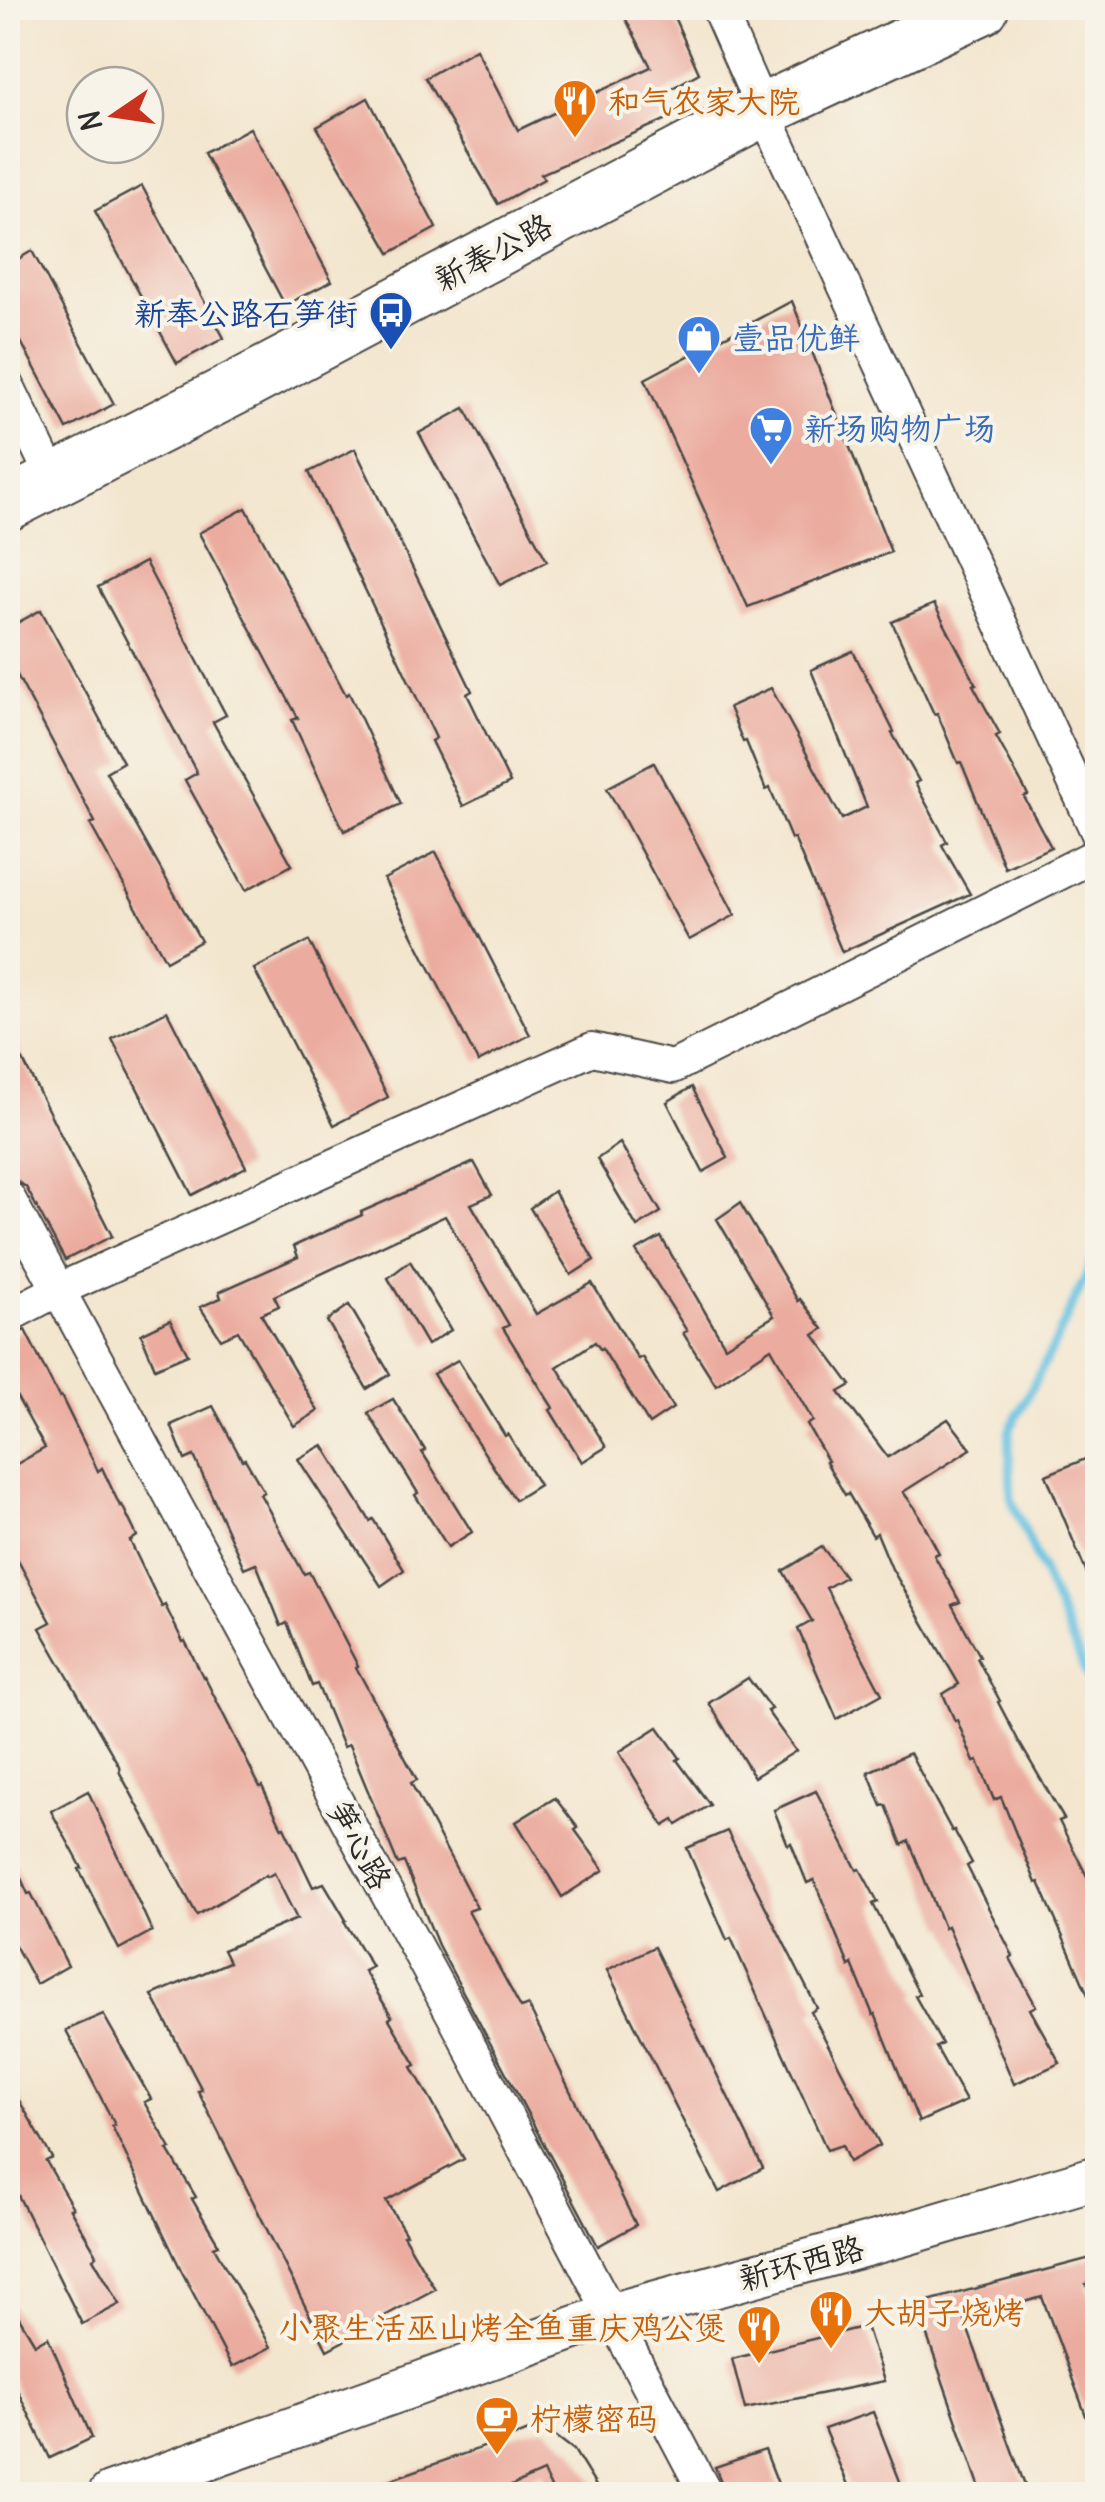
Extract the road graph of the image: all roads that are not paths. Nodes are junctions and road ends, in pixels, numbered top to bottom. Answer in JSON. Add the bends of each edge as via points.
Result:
{"nodes":[{"id":1,"x":718,"y":8,"type":"edge"},
{"id":2,"x":982,"y":8,"type":"edge"},
{"id":3,"x":762,"y":110,"type":"junction"},
{"id":4,"x":8,"y":386,"type":"edge"},
{"id":5,"x":54,"y":481,"type":"junction"},
{"id":6,"x":8,"y":504,"type":"edge"},
{"id":7,"x":1098,"y":834,"type":"edge"},
{"id":8,"x":1098,"y":854,"type":"edge"},
{"id":9,"x":8,"y":1197,"type":"edge"},
{"id":10,"x":58,"y":1290,"type":"junction"},
{"id":11,"x":8,"y":1316,"type":"edge"},
{"id":12,"x":1098,"y":2177,"type":"edge"},
{"id":13,"x":613,"y":2314,"type":"junction"},
{"id":14,"x":110,"y":2494,"type":"edge"},
{"id":15,"x":706,"y":2494,"type":"edge"}],
"edges":[{"from":1,"to":3,"type":"street"},
{"from":2,"to":3,"type":"main road","name":"新奉公路"},
{"from":3,"to":5,"type":"main road","name":"新奉公路"},
{"from":3,"to":7,"type":"street"},
{"from":4,"to":5,"type":"street"},
{"from":5,"to":6,"type":"main road","name":"新奉公路"},
{"from":8,"to":10,"type":"street","via":[[673,1066],[592,1048]]},
{"from":9,"to":10,"type":"street","name":"笋心路"},
{"from":10,"to":11,"type":"street"},
{"from":10,"to":13,"type":"street","name":"笋心路"},
{"from":12,"to":13,"type":"street","name":"新环西路"},
{"from":13,"to":14,"type":"street","name":"新环西路"},
{"from":13,"to":15,"type":"street","name":"笋心路"}]}
